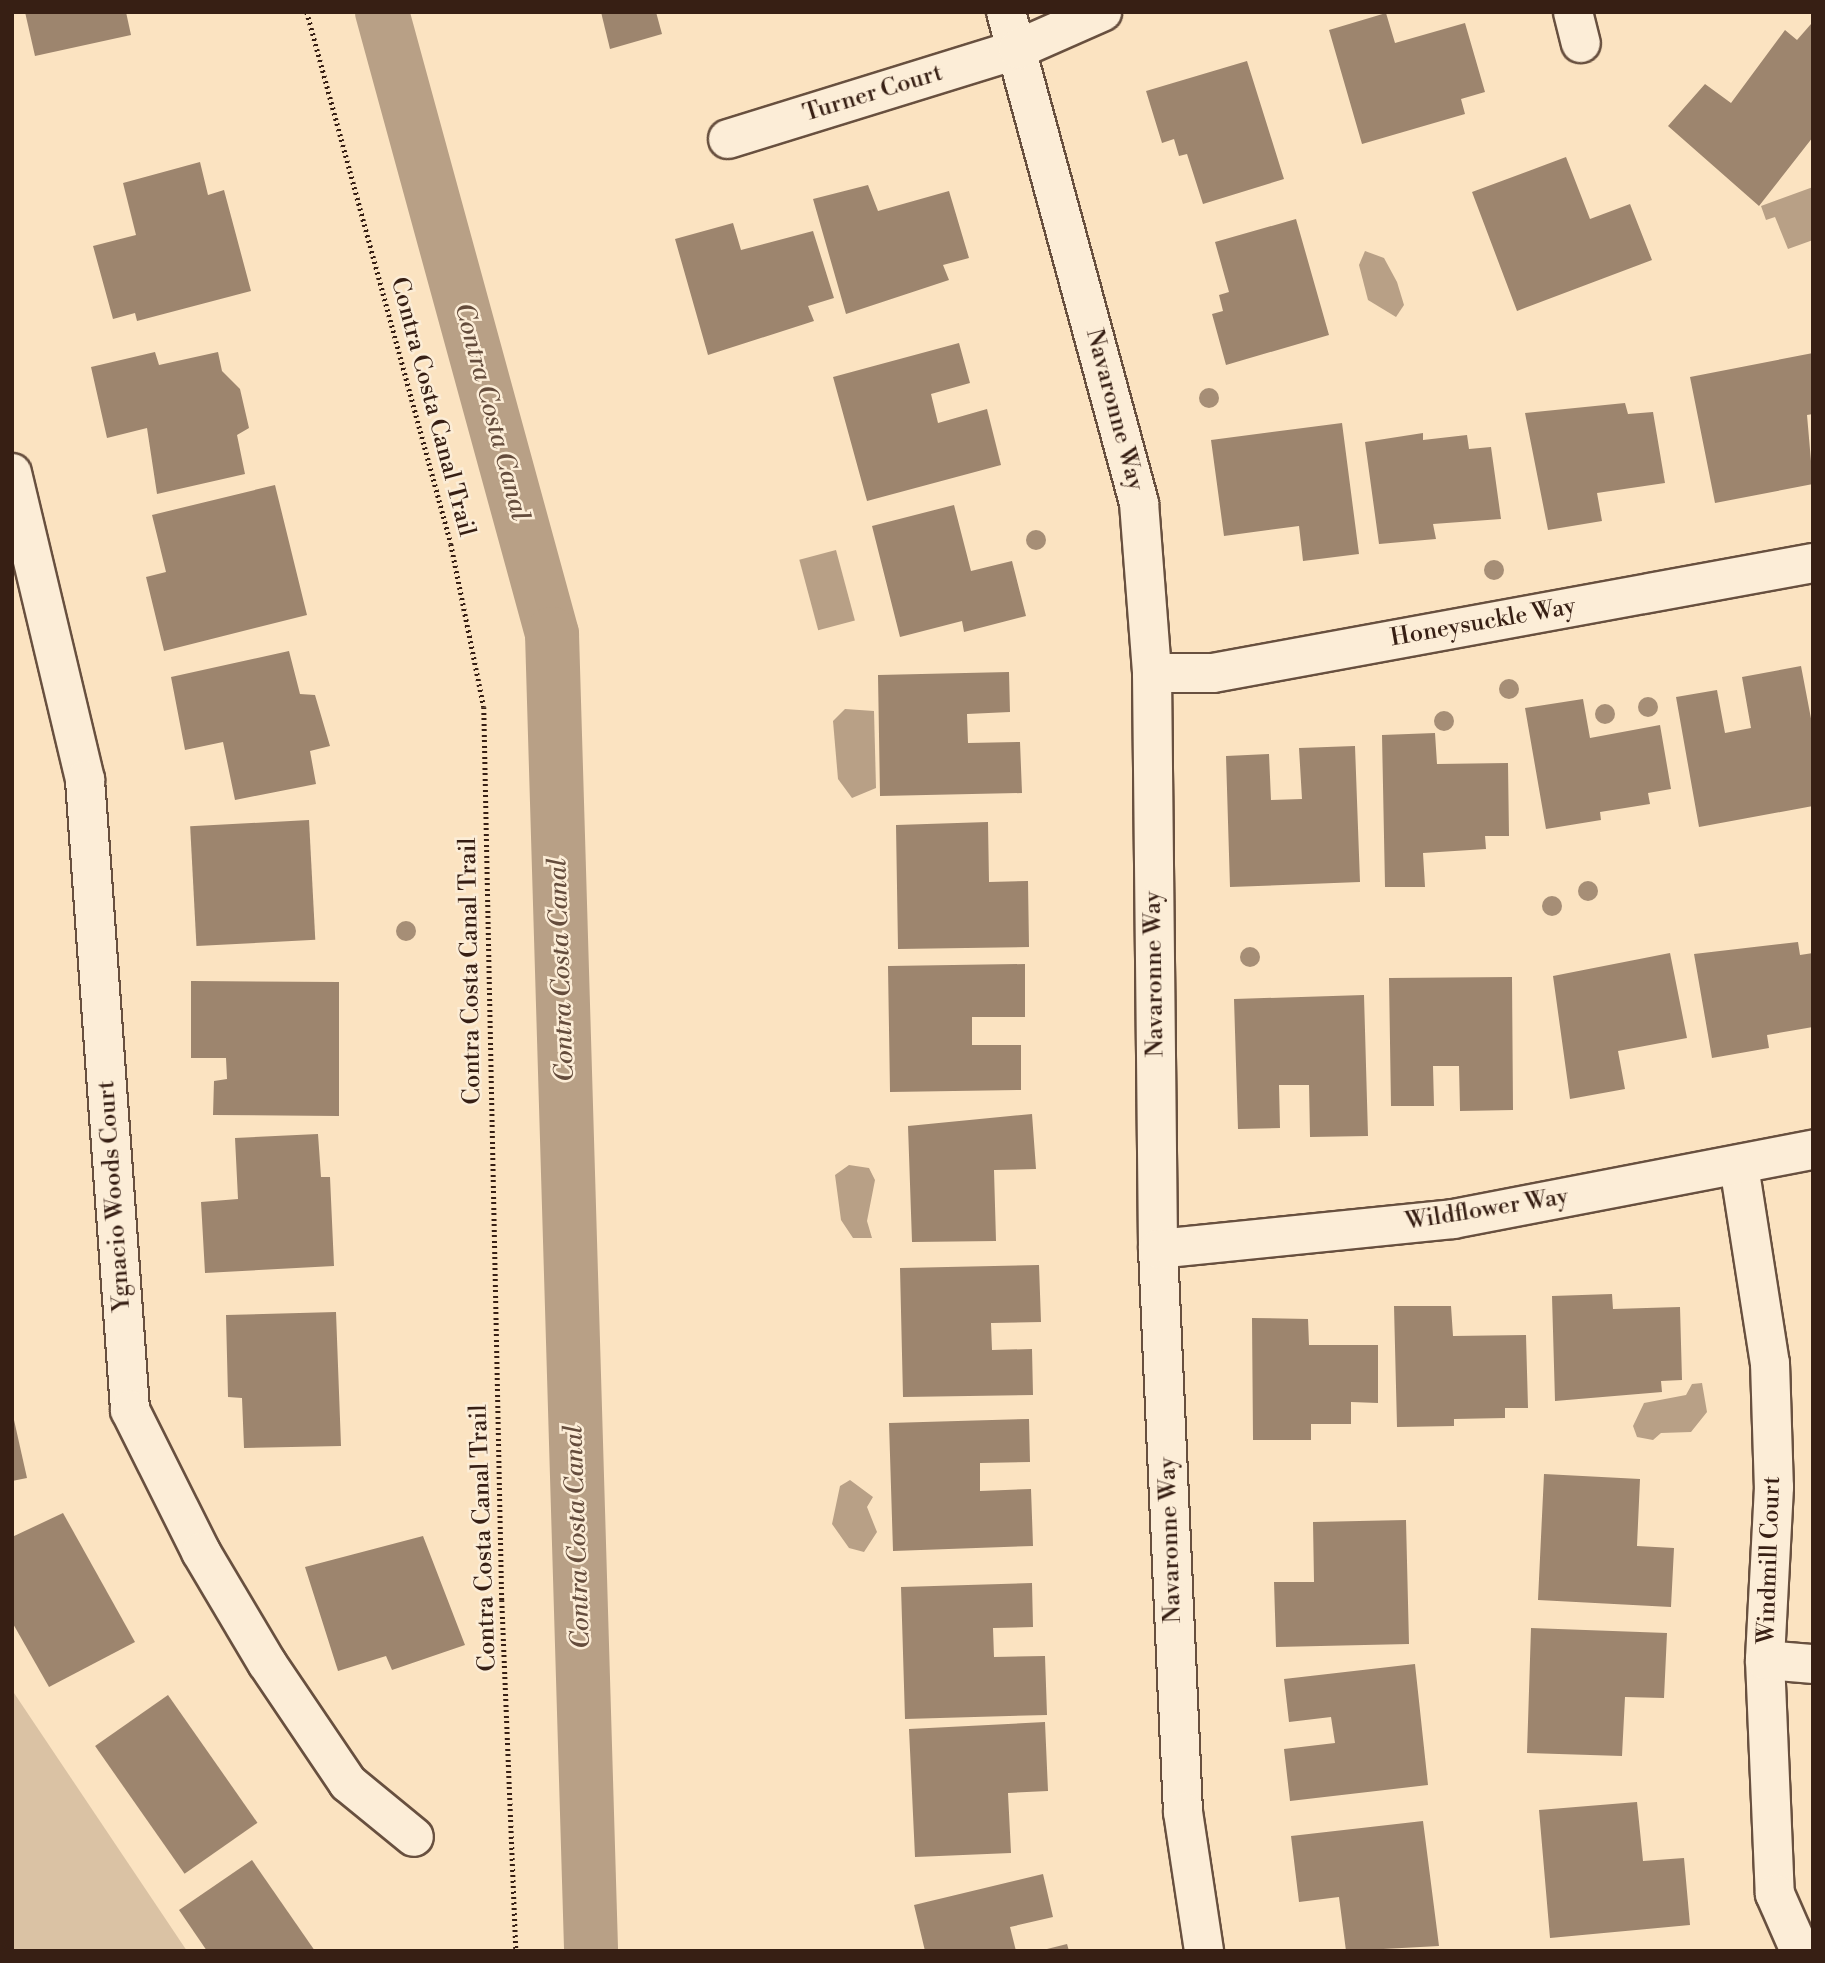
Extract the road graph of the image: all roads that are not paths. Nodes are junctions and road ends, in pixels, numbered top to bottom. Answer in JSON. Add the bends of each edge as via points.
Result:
{"nodes":[{"id":1,"x":1006,"y":12,"type":"edge"},
{"id":2,"x":1102,"y":12,"type":"edge"},
{"id":3,"x":1018,"y":49,"type":"junction"},
{"id":4,"x":728,"y":139,"type":"dead end"},
{"id":5,"x":12,"y":473,"type":"edge"},
{"id":6,"x":1813,"y":563,"type":"edge"},
{"id":7,"x":1152,"y":673,"type":"junction"},
{"id":8,"x":1813,"y":1150,"type":"edge"},
{"id":9,"x":1739,"y":1166,"type":"junction"},
{"id":10,"x":1158,"y":1248,"type":"junction"},
{"id":11,"x":1765,"y":1660,"type":"junction"},
{"id":12,"x":1813,"y":1664,"type":"edge"},
{"id":13,"x":414,"y":1837,"type":"dead end"},
{"id":14,"x":1204,"y":1951,"type":"edge"},
{"id":15,"x":1800,"y":1951,"type":"edge"}],
"edges":[{"from":1,"to":3,"type":"street","name":"Navaronne Way"},
{"from":2,"to":3,"type":"street","name":"Turner Court"},
{"from":3,"to":4,"type":"street","name":"Turner Court"},
{"from":3,"to":7,"type":"street","name":"Navaronne Way","via":[[1139,503]]},
{"from":5,"to":13,"type":"street","name":"Ygnacio Woods Court","via":[[85,780],[130,1410],[201,1552],[267,1663],[348,1783]]},
{"from":6,"to":7,"type":"street","name":"Honeysuckle Way","via":[[1213,673]]},
{"from":7,"to":10,"type":"street","name":"Navaronne Way"},
{"from":8,"to":9,"type":"street","name":"Wildflower Way"},
{"from":9,"to":10,"type":"street","name":"Wildflower Way","via":[[1453,1219]]},
{"from":9,"to":11,"type":"street","name":"Windmill Court","via":[[1770,1363],[1774,1487]]},
{"from":10,"to":14,"type":"street","name":"Navaronne Way","via":[[1182,1812]]},
{"from":11,"to":12,"type":"street"},
{"from":11,"to":15,"type":"street","name":"Windmill Court","via":[[1774,1894]]}]}
